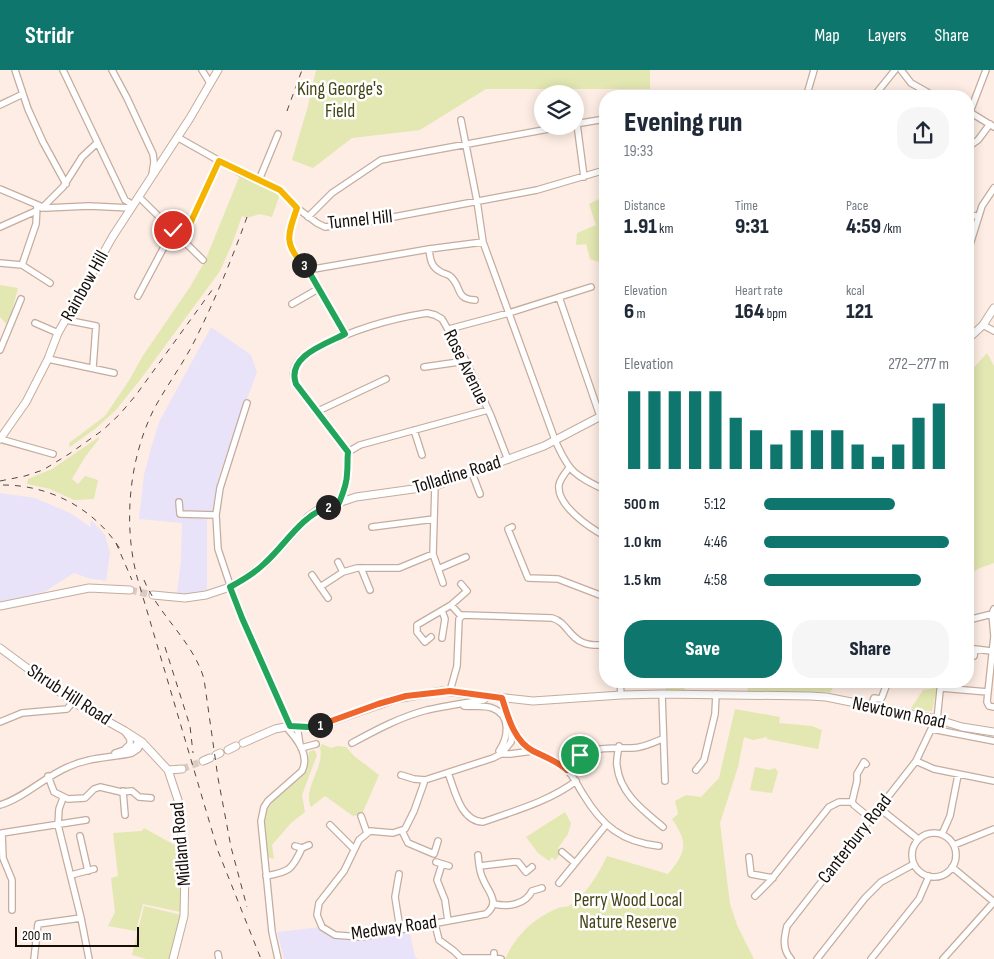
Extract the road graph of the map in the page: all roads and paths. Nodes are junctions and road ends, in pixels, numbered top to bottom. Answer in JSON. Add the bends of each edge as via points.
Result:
{"nodes":[{"id":1,"x":15,"y":70,"type":"edge"},
{"id":2,"x":63,"y":70,"type":"edge"},
{"id":3,"x":112,"y":70,"type":"edge"},
{"id":4,"x":202,"y":70,"type":"edge"},
{"id":5,"x":218,"y":70,"type":"edge"},
{"id":6,"x":814,"y":70,"type":"edge"},
{"id":7,"x":895,"y":70,"type":"edge"},
{"id":8,"x":900,"y":70,"type":"edge"},
{"id":9,"x":986,"y":70,"type":"edge"},
{"id":10,"x":210,"y":83,"type":"junction"},
{"id":11,"x":808,"y":90,"type":"edge"},
{"id":12,"x":879,"y":90,"type":"edge"},
{"id":13,"x":923,"y":90,"type":"edge"},
{"id":14,"x":23,"y":94,"type":"junction"},
{"id":15,"x":974,"y":100,"type":"edge"},
{"id":16,"x":0,"y":105,"type":"edge"},
{"id":17,"x":974,"y":115,"type":"edge"},
{"id":18,"x":461,"y":120,"type":"dead end"},
{"id":19,"x":599,"y":120,"type":"edge"},
{"id":20,"x":584,"y":123,"type":"edge"},
{"id":21,"x":992,"y":126,"type":"edge"},
{"id":22,"x":534,"y":132,"type":"edge"},
{"id":23,"x":278,"y":134,"type":"dead end"},
{"id":24,"x":578,"y":135,"type":"edge"},
{"id":25,"x":177,"y":137,"type":"junction"},
{"id":26,"x":97,"y":143,"type":"junction"},
{"id":27,"x":974,"y":143,"type":"edge"},
{"id":28,"x":466,"y":144,"type":"junction"},
{"id":29,"x":219,"y":161,"type":"junction"},
{"id":30,"x":599,"y":172,"type":"edge"},
{"id":31,"x":152,"y":177,"type":"junction"},
{"id":32,"x":584,"y":177,"type":"junction"},
{"id":33,"x":259,"y":180,"type":"junction"},
{"id":34,"x":66,"y":184,"type":"junction"},
{"id":35,"x":994,"y":188,"type":"edge"},
{"id":36,"x":0,"y":189,"type":"edge"},
{"id":37,"x":139,"y":197,"type":"junction"},
{"id":38,"x":477,"y":201,"type":"junction"},
{"id":39,"x":132,"y":207,"type":"junction"},
{"id":40,"x":38,"y":208,"type":"junction"},
{"id":41,"x":297,"y":208,"type":"junction"},
{"id":42,"x":974,"y":216,"type":"edge"},
{"id":43,"x":978,"y":216,"type":"junction"},
{"id":44,"x":308,"y":217,"type":"junction"},
{"id":45,"x":0,"y":227,"type":"edge"},
{"id":46,"x":173,"y":230,"type":"junction"},
{"id":47,"x":974,"y":230,"type":"edge"},
{"id":48,"x":183,"y":239,"type":"junction"},
{"id":49,"x":483,"y":242,"type":"junction"},
{"id":50,"x":429,"y":249,"type":"junction"},
{"id":51,"x":203,"y":260,"type":"dead end"},
{"id":52,"x":0,"y":262,"type":"edge"},
{"id":53,"x":22,"y":266,"type":"junction"},
{"id":54,"x":308,"y":270,"type":"junction"},
{"id":55,"x":50,"y":283,"type":"dead end"},
{"id":56,"x":591,"y":287,"type":"dead end"},
{"id":57,"x":318,"y":289,"type":"junction"},
{"id":58,"x":138,"y":296,"type":"dead end"},
{"id":59,"x":559,"y":297,"type":"junction"},
{"id":60,"x":21,"y":299,"type":"dead end"},
{"id":61,"x":475,"y":300,"type":"dead end"},
{"id":62,"x":292,"y":304,"type":"dead end"},
{"id":63,"x":994,"y":308,"type":"edge"},
{"id":64,"x":509,"y":313,"type":"junction"},
{"id":65,"x":66,"y":320,"type":"junction"},
{"id":66,"x":34,"y":322,"type":"dead end"},
{"id":67,"x":983,"y":325,"type":"junction"},
{"id":68,"x":448,"y":329,"type":"junction"},
{"id":69,"x":994,"y":331,"type":"edge"},
{"id":70,"x":58,"y":333,"type":"junction"},
{"id":71,"x":974,"y":333,"type":"edge"},
{"id":72,"x":345,"y":334,"type":"junction"},
{"id":73,"x":0,"y":350,"type":"edge"},
{"id":74,"x":48,"y":359,"type":"junction"},
{"id":75,"x":466,"y":361,"type":"junction"},
{"id":76,"x":424,"y":366,"type":"dead end"},
{"id":77,"x":93,"y":367,"type":"junction"},
{"id":78,"x":114,"y":373,"type":"dead end"},
{"id":79,"x":386,"y":379,"type":"dead end"},
{"id":80,"x":247,"y":403,"type":"dead end"},
{"id":81,"x":599,"y":404,"type":"edge"},
{"id":82,"x":488,"y":410,"type":"junction"},
{"id":83,"x":316,"y":412,"type":"junction"},
{"id":84,"x":599,"y":417,"type":"edge"},
{"id":85,"x":414,"y":430,"type":"junction"},
{"id":86,"x":0,"y":439,"type":"edge"},
{"id":87,"x":555,"y":440,"type":"junction"},
{"id":88,"x":348,"y":452,"type":"junction"},
{"id":89,"x":53,"y":454,"type":"dead end"},
{"id":90,"x":422,"y":455,"type":"dead end"},
{"id":91,"x":508,"y":460,"type":"junction"},
{"id":92,"x":569,"y":468,"type":"junction"},
{"id":93,"x":472,"y":473,"type":"junction"},
{"id":94,"x":435,"y":486,"type":"junction"},
{"id":95,"x":599,"y":487,"type":"edge"},
{"id":96,"x":480,"y":494,"type":"dead end"},
{"id":97,"x":179,"y":502,"type":"dead end"},
{"id":98,"x":339,"y":503,"type":"junction"},
{"id":99,"x":216,"y":515,"type":"junction"},
{"id":100,"x":434,"y":519,"type":"junction"},
{"id":101,"x":372,"y":527,"type":"dead end"},
{"id":102,"x":508,"y":528,"type":"dead end"},
{"id":103,"x":599,"y":532,"type":"edge"},
{"id":104,"x":434,"y":554,"type":"junction"},
{"id":105,"x":466,"y":557,"type":"dead end"},
{"id":106,"x":338,"y":562,"type":"dead end"},
{"id":107,"x":361,"y":568,"type":"junction"},
{"id":108,"x":438,"y":569,"type":"junction"},
{"id":109,"x":343,"y":572,"type":"junction"},
{"id":110,"x":312,"y":575,"type":"dead end"},
{"id":111,"x":443,"y":583,"type":"dead end"},
{"id":112,"x":461,"y":584,"type":"dead end"},
{"id":113,"x":320,"y":586,"type":"junction"},
{"id":114,"x":230,"y":587,"type":"junction"},
{"id":115,"x":130,"y":590,"type":"tunnel mouth"},
{"id":116,"x":370,"y":590,"type":"dead end"},
{"id":117,"x":153,"y":595,"type":"tunnel mouth"},
{"id":118,"x":599,"y":595,"type":"edge"},
{"id":119,"x":328,"y":598,"type":"dead end"},
{"id":120,"x":451,"y":605,"type":"junction"},
{"id":121,"x":0,"y":606,"type":"edge"},
{"id":122,"x":442,"y":611,"type":"junction"},
{"id":123,"x":993,"y":611,"type":"edge"},
{"id":124,"x":461,"y":616,"type":"junction"},
{"id":125,"x":974,"y":618,"type":"edge"},
{"id":126,"x":431,"y":637,"type":"dead end"},
{"id":127,"x":442,"y":638,"type":"dead end"},
{"id":128,"x":976,"y":640,"type":"dead end"},
{"id":129,"x":599,"y":645,"type":"edge"},
{"id":130,"x":0,"y":648,"type":"edge"},
{"id":131,"x":991,"y":651,"type":"junction"},
{"id":132,"x":620,"y":688,"type":"edge"},
{"id":133,"x":885,"y":688,"type":"edge"},
{"id":134,"x":940,"y":688,"type":"edge"},
{"id":135,"x":961,"y":688,"type":"edge"},
{"id":136,"x":450,"y":691,"type":"junction"},
{"id":137,"x":988,"y":692,"type":"junction"},
{"id":138,"x":662,"y":694,"type":"junction"},
{"id":139,"x":716,"y":694,"type":"junction"},
{"id":140,"x":621,"y":695,"type":"junction"},
{"id":141,"x":489,"y":696,"type":"junction"},
{"id":142,"x":502,"y":698,"type":"junction"},
{"id":143,"x":513,"y":700,"type":"junction"},
{"id":144,"x":73,"y":702,"type":"junction"},
{"id":145,"x":458,"y":705,"type":"junction"},
{"id":146,"x":871,"y":707,"type":"junction"},
{"id":147,"x":994,"y":707,"type":"edge"},
{"id":148,"x":509,"y":718,"type":"junction"},
{"id":149,"x":936,"y":720,"type":"junction"},
{"id":150,"x":0,"y":722,"type":"edge"},
{"id":151,"x":291,"y":726,"type":"junction"},
{"id":152,"x":512,"y":728,"type":"junction"},
{"id":153,"x":932,"y":729,"type":"junction"},
{"id":154,"x":125,"y":731,"type":"junction"},
{"id":155,"x":994,"y":732,"type":"edge"},
{"id":156,"x":662,"y":739,"type":"junction"},
{"id":157,"x":140,"y":741,"type":"junction"},
{"id":158,"x":994,"y":741,"type":"edge"},
{"id":159,"x":352,"y":743,"type":"dead end"},
{"id":160,"x":316,"y":744,"type":"dead end"},
{"id":161,"x":620,"y":746,"type":"junction"},
{"id":162,"x":301,"y":747,"type":"junction"},
{"id":163,"x":228,"y":750,"type":"dead end"},
{"id":164,"x":532,"y":751,"type":"junction"},
{"id":165,"x":132,"y":753,"type":"junction"},
{"id":166,"x":119,"y":754,"type":"junction"},
{"id":167,"x":501,"y":754,"type":"junction"},
{"id":168,"x":104,"y":756,"type":"junction"},
{"id":169,"x":157,"y":756,"type":"junction"},
{"id":170,"x":916,"y":761,"type":"junction"},
{"id":171,"x":866,"y":764,"type":"dead end"},
{"id":172,"x":182,"y":769,"type":"tunnel mouth"},
{"id":173,"x":168,"y":770,"type":"junction"},
{"id":174,"x":567,"y":770,"type":"junction"},
{"id":175,"x":696,"y":770,"type":"dead end"},
{"id":176,"x":448,"y":773,"type":"junction"},
{"id":177,"x":401,"y":775,"type":"dead end"},
{"id":178,"x":958,"y":775,"type":"junction"},
{"id":179,"x":48,"y":776,"type":"junction"},
{"id":180,"x":425,"y":780,"type":"junction"},
{"id":181,"x":576,"y":781,"type":"junction"},
{"id":182,"x":665,"y":781,"type":"dead end"},
{"id":183,"x":994,"y":781,"type":"edge"},
{"id":184,"x":123,"y":791,"type":"junction"},
{"id":185,"x":64,"y":798,"type":"junction"},
{"id":186,"x":150,"y":798,"type":"dead end"},
{"id":187,"x":852,"y":802,"type":"junction"},
{"id":188,"x":0,"y":805,"type":"edge"},
{"id":189,"x":879,"y":808,"type":"junction"},
{"id":190,"x":125,"y":815,"type":"dead end"},
{"id":191,"x":361,"y":816,"type":"dead end"},
{"id":192,"x":870,"y":818,"type":"junction"},
{"id":193,"x":86,"y":820,"type":"dead end"},
{"id":194,"x":58,"y":825,"type":"junction"},
{"id":195,"x":606,"y":825,"type":"junction"},
{"id":196,"x":330,"y":826,"type":"dead end"},
{"id":197,"x":663,"y":828,"type":"dead end"},
{"id":198,"x":994,"y":829,"type":"edge"},
{"id":199,"x":402,"y":831,"type":"junction"},
{"id":200,"x":367,"y":833,"type":"junction"},
{"id":201,"x":942,"y":834,"type":"junction"},
{"id":202,"x":80,"y":836,"type":"dead end"},
{"id":203,"x":918,"y":839,"type":"junction"},
{"id":204,"x":438,"y":841,"type":"dead end"},
{"id":205,"x":309,"y":845,"type":"dead end"},
{"id":206,"x":954,"y":845,"type":"junction"},
{"id":207,"x":295,"y":846,"type":"dead end"},
{"id":208,"x":659,"y":846,"type":"dead end"},
{"id":209,"x":302,"y":848,"type":"junction"},
{"id":210,"x":354,"y":849,"type":"junction"},
{"id":211,"x":562,"y":852,"type":"dead end"},
{"id":212,"x":478,"y":855,"type":"dead end"},
{"id":213,"x":749,"y":856,"type":"dead end"},
{"id":214,"x":575,"y":863,"type":"junction"},
{"id":215,"x":914,"y":864,"type":"junction"},
{"id":216,"x":449,"y":866,"type":"dead end"},
{"id":217,"x":480,"y":866,"type":"junction"},
{"id":218,"x":532,"y":867,"type":"dead end"},
{"id":219,"x":952,"y":867,"type":"junction"},
{"id":220,"x":398,"y":874,"type":"dead end"},
{"id":221,"x":71,"y":875,"type":"junction"},
{"id":222,"x":266,"y":876,"type":"junction"},
{"id":223,"x":929,"y":876,"type":"junction"},
{"id":224,"x":773,"y":878,"type":"junction"},
{"id":225,"x":559,"y":883,"type":"dead end"},
{"id":226,"x":542,"y":888,"type":"dead end"},
{"id":227,"x":755,"y":896,"type":"dead end"},
{"id":228,"x":994,"y":902,"type":"edge"},
{"id":229,"x":494,"y":904,"type":"junction"},
{"id":230,"x":12,"y":910,"type":"dead end"},
{"id":231,"x":81,"y":918,"type":"junction"},
{"id":232,"x":448,"y":920,"type":"junction"},
{"id":233,"x":435,"y":924,"type":"junction"},
{"id":234,"x":400,"y":929,"type":"junction"},
{"id":235,"x":496,"y":957,"type":"edge"},
{"id":236,"x":34,"y":959,"type":"edge"},
{"id":237,"x":89,"y":959,"type":"edge"},
{"id":238,"x":173,"y":959,"type":"edge"},
{"id":239,"x":278,"y":959,"type":"edge"},
{"id":240,"x":462,"y":959,"type":"edge"},
{"id":241,"x":790,"y":959,"type":"edge"},
{"id":242,"x":817,"y":959,"type":"edge"},
{"id":243,"x":871,"y":959,"type":"edge"},
{"id":244,"x":943,"y":959,"type":"edge"}],
"edges":[{"from":1,"to":14,"type":"street"},
{"from":2,"to":26,"type":"street"},
{"from":3,"to":31,"type":"street","via":[[153,154]]},
{"from":4,"to":10,"type":"street"},
{"from":5,"to":10,"type":"main road","name":"Rainbow Hill"},
{"from":6,"to":11,"type":"street"},
{"from":7,"to":12,"type":"street"},
{"from":8,"to":13,"type":"street","via":[[911,83]]},
{"from":9,"to":15,"type":"street"},
{"from":10,"to":25,"type":"main road","name":"Rainbow Hill"},
{"from":14,"to":16,"type":"street"},
{"from":14,"to":34,"type":"street","via":[[43,142]]},
{"from":17,"to":21,"type":"street"},
{"from":18,"to":28,"type":"street"},
{"from":19,"to":20,"type":"street"},
{"from":21,"to":27,"type":"street"},
{"from":22,"to":28,"type":"street"},
{"from":23,"to":33,"type":"street"},
{"from":24,"to":32,"type":"street"},
{"from":25,"to":29,"type":"street","name":"Tunnel Hill"},
{"from":25,"to":31,"type":"main road","name":"Rainbow Hill"},
{"from":26,"to":34,"type":"street","via":[[82,157]]},
{"from":26,"to":39,"type":"street","via":[[125,200]]},
{"from":28,"to":38,"type":"street"},
{"from":28,"to":44,"type":"street","via":[[381,160],[332,193]]},
{"from":29,"to":33,"type":"street","name":"Tunnel Hill"},
{"from":29,"to":48,"type":"street"},
{"from":30,"to":32,"type":"street","name":"Tunnel Hill"},
{"from":31,"to":37,"type":"main road","name":"Rainbow Hill"},
{"from":32,"to":38,"type":"street","name":"Tunnel Hill"},
{"from":33,"to":41,"type":"street","name":"Tunnel Hill","via":[[280,190]]},
{"from":34,"to":40,"type":"street"},
{"from":35,"to":43,"type":"street"},
{"from":36,"to":40,"type":"street"},
{"from":37,"to":39,"type":"main road","name":"Rainbow Hill"},
{"from":37,"to":46,"type":"street"},
{"from":38,"to":44,"type":"street","name":"Tunnel Hill","via":[[336,226],[325,227]]},
{"from":38,"to":49,"type":"street"},
{"from":39,"to":40,"type":"street"},
{"from":39,"to":65,"type":"main road","name":"Rainbow Hill"},
{"from":40,"to":45,"type":"street"},
{"from":40,"to":53,"type":"street"},
{"from":41,"to":44,"type":"street","name":"Tunnel Hill"},
{"from":41,"to":54,"type":"street","via":[[288,239],[294,255]]},
{"from":42,"to":43,"type":"street"},
{"from":43,"to":47,"type":"street"},
{"from":46,"to":48,"type":"street"},
{"from":46,"to":58,"type":"street"},
{"from":48,"to":51,"type":"street"},
{"from":49,"to":50,"type":"street"},
{"from":49,"to":64,"type":"street"},
{"from":50,"to":54,"type":"street"},
{"from":50,"to":61,"type":"street","via":[[436,269],[450,276],[467,300]]},
{"from":52,"to":53,"type":"street"},
{"from":53,"to":55,"type":"street"},
{"from":54,"to":57,"type":"street"},
{"from":56,"to":59,"type":"street"},
{"from":57,"to":62,"type":"street"},
{"from":57,"to":72,"type":"street"},
{"from":59,"to":64,"type":"street"},
{"from":59,"to":81,"type":"street"},
{"from":60,"to":73,"type":"street"},
{"from":63,"to":67,"type":"main road"},
{"from":64,"to":68,"type":"street"},
{"from":64,"to":87,"type":"street"},
{"from":65,"to":70,"type":"main road","name":"Rainbow Hill"},
{"from":65,"to":77,"type":"street","via":[[96,326]]},
{"from":66,"to":70,"type":"street"},
{"from":67,"to":69,"type":"street"},
{"from":67,"to":71,"type":"main road"},
{"from":68,"to":72,"type":"street","name":"Rose Avenue","via":[[442,319],[427,314]]},
{"from":68,"to":75,"type":"street","name":"Rose Avenue"},
{"from":70,"to":74,"type":"main road","name":"Rainbow Hill"},
{"from":72,"to":83,"type":"street","name":"Rose Avenue","via":[[304,356],[296,364],[293,376],[296,384]]},
{"from":74,"to":77,"type":"street"},
{"from":74,"to":86,"type":"main road","name":"Rainbow Hill","via":[[26,402]]},
{"from":75,"to":76,"type":"street"},
{"from":75,"to":82,"type":"street","name":"Rose Avenue"},
{"from":77,"to":78,"type":"street"},
{"from":79,"to":83,"type":"street"},
{"from":80,"to":99,"type":"street","via":[[222,478]]},
{"from":82,"to":85,"type":"street"},
{"from":82,"to":91,"type":"street","name":"Rose Avenue"},
{"from":83,"to":88,"type":"street","name":"Rose Avenue"},
{"from":84,"to":87,"type":"main road","name":"Tolladine Road"},
{"from":85,"to":88,"type":"street","via":[[360,445]]},
{"from":85,"to":90,"type":"street"},
{"from":86,"to":89,"type":"street"},
{"from":87,"to":91,"type":"main road","name":"Tolladine Road"},
{"from":87,"to":92,"type":"street"},
{"from":88,"to":98,"type":"street","via":[[348,475]]},
{"from":91,"to":93,"type":"main road","name":"Tolladine Road"},
{"from":92,"to":95,"type":"street"},
{"from":92,"to":103,"type":"street","via":[[559,484],[559,493],[568,508]]},
{"from":93,"to":94,"type":"main road","name":"Tolladine Road"},
{"from":93,"to":96,"type":"street"},
{"from":94,"to":98,"type":"main road","name":"Tolladine Road","via":[[356,497]]},
{"from":94,"to":100,"type":"street"},
{"from":97,"to":99,"type":"street","via":[[180,514]]},
{"from":98,"to":114,"type":"main road","name":"Tolladine Road","via":[[308,517],[266,563]]},
{"from":99,"to":114,"type":"street","via":[[218,549]]},
{"from":100,"to":101,"type":"street"},
{"from":100,"to":104,"type":"street"},
{"from":102,"to":118,"type":"street","via":[[525,579],[558,579]]},
{"from":104,"to":107,"type":"street","via":[[399,568]]},
{"from":104,"to":108,"type":"street"},
{"from":105,"to":108,"type":"street"},
{"from":106,"to":109,"type":"street"},
{"from":107,"to":109,"type":"street"},
{"from":107,"to":116,"type":"street"},
{"from":108,"to":111,"type":"street"},
{"from":109,"to":113,"type":"street"},
{"from":110,"to":113,"type":"street"},
{"from":112,"to":120,"type":"street","via":[[468,592]]},
{"from":113,"to":119,"type":"street"},
{"from":114,"to":117,"type":"main road","name":"Tolladine Road","via":[[186,598]]},
{"from":114,"to":151,"type":"street"},
{"from":115,"to":121,"type":"main road","via":[[89,588]]},
{"from":120,"to":122,"type":"street"},
{"from":120,"to":124,"type":"street"},
{"from":122,"to":126,"type":"street","via":[[417,625],[424,643]]},
{"from":122,"to":127,"type":"street","via":[[445,619]]},
{"from":123,"to":125,"type":"street"},
{"from":123,"to":131,"type":"street"},
{"from":124,"to":129,"type":"street","via":[[552,618],[564,624],[579,641]]},
{"from":124,"to":136,"type":"street","via":[[457,666]]},
{"from":128,"to":131,"type":"street","via":[[975,652]]},
{"from":130,"to":144,"type":"main road","name":"Shrub Hill Road"},
{"from":131,"to":137,"type":"street"},
{"from":132,"to":140,"type":"street"},
{"from":133,"to":146,"type":"street","via":[[881,699],[874,698]]},
{"from":134,"to":149,"type":"street","name":"Canterbury Road"},
{"from":135,"to":137,"type":"street"},
{"from":136,"to":141,"type":"main road","name":"Newtown Road"},
{"from":136,"to":151,"type":"main road","name":"Newtown Road","via":[[396,699],[321,725]]},
{"from":137,"to":147,"type":"street","via":[[987,702]]},
{"from":138,"to":139,"type":"main road","name":"Newtown Road"},
{"from":138,"to":140,"type":"main road","name":"Newtown Road"},
{"from":138,"to":156,"type":"street"},
{"from":139,"to":146,"type":"main road","name":"Newtown Road","via":[[826,697]]},
{"from":139,"to":175,"type":"street","via":[[704,760]]},
{"from":140,"to":143,"type":"main road","name":"Newtown Road"},
{"from":141,"to":142,"type":"main road","name":"Newtown Road"},
{"from":141,"to":145,"type":"street"},
{"from":142,"to":143,"type":"main road","name":"Newtown Road"},
{"from":142,"to":148,"type":"street"},
{"from":143,"to":148,"type":"street"},
{"from":144,"to":150,"type":"street","via":[[67,709],[22,713]]},
{"from":144,"to":154,"type":"main road","name":"Shrub Hill Road"},
{"from":145,"to":159,"type":"street","via":[[412,715]]},
{"from":145,"to":167,"type":"street","via":[[490,707],[498,712],[507,729],[505,742],[499,751]]},
{"from":146,"to":149,"type":"main road","name":"Newtown Road"},
{"from":148,"to":152,"type":"street"},
{"from":149,"to":153,"type":"street","name":"Canterbury Road"},
{"from":149,"to":155,"type":"main road","name":"Newtown Road"},
{"from":151,"to":162,"type":"street"},
{"from":151,"to":162,"type":"street"},
{"from":151,"to":163,"type":"main road","name":"Newtown Road","via":[[274,729]]},
{"from":152,"to":164,"type":"street"},
{"from":152,"to":167,"type":"street","via":[[511,742]]},
{"from":153,"to":158,"type":"street"},
{"from":153,"to":170,"type":"street","name":"Canterbury Road"},
{"from":154,"to":157,"type":"main road","name":"Shrub Hill Road"},
{"from":154,"to":168,"type":"street","via":[[130,739],[128,746]]},
{"from":156,"to":161,"type":"street","via":[[633,748]]},
{"from":156,"to":182,"type":"street"},
{"from":157,"to":165,"type":"street","via":[[138,749]]},
{"from":157,"to":166,"type":"street","via":[[128,752]]},
{"from":157,"to":169,"type":"main road","name":"Midland Road"},
{"from":160,"to":162,"type":"street"},
{"from":161,"to":174,"type":"street","via":[[580,755]]},
{"from":161,"to":197,"type":"street","via":[[617,766],[622,784],[634,803]]},
{"from":162,"to":222,"type":"street","via":[[305,758],[302,771],[268,801],[262,814]]},
{"from":164,"to":167,"type":"street"},
{"from":164,"to":174,"type":"street"},
{"from":165,"to":166,"type":"street"},
{"from":165,"to":169,"type":"street","via":[[146,752]]},
{"from":166,"to":168,"type":"street"},
{"from":167,"to":176,"type":"street"},
{"from":168,"to":179,"type":"street"},
{"from":169,"to":173,"type":"main road","name":"Midland Road"},
{"from":170,"to":178,"type":"street"},
{"from":170,"to":189,"type":"street","name":"Canterbury Road"},
{"from":171,"to":187,"type":"street","via":[[864,762],[857,774]]},
{"from":172,"to":173,"type":"main road"},
{"from":173,"to":238,"type":"main road","name":"Midland Road","via":[[178,800],[185,870],[184,916]]},
{"from":174,"to":181,"type":"street"},
{"from":176,"to":180,"type":"street"},
{"from":176,"to":181,"type":"street","via":[[466,815],[475,822],[540,800]]},
{"from":177,"to":180,"type":"street"},
{"from":178,"to":183,"type":"street"},
{"from":178,"to":201,"type":"street","via":[[951,811]]},
{"from":179,"to":185,"type":"street","via":[[54,792]]},
{"from":179,"to":188,"type":"street","via":[[19,797]]},
{"from":180,"to":199,"type":"street","via":[[408,825]]},
{"from":181,"to":195,"type":"street"},
{"from":184,"to":185,"type":"street","via":[[100,787],[83,799]]},
{"from":184,"to":186,"type":"street"},
{"from":184,"to":190,"type":"street"},
{"from":185,"to":194,"type":"street"},
{"from":187,"to":192,"type":"street"},
{"from":187,"to":224,"type":"street","via":[[840,802],[829,807]]},
{"from":189,"to":192,"type":"street","name":"Canterbury Road"},
{"from":189,"to":203,"type":"street"},
{"from":191,"to":200,"type":"street"},
{"from":192,"to":241,"type":"street","name":"Canterbury Road","via":[[787,926],[784,937]]},
{"from":193,"to":194,"type":"street"},
{"from":194,"to":221,"type":"street"},
{"from":194,"to":230,"type":"street","via":[[2,833],[3,858],[12,880]]},
{"from":195,"to":208,"type":"street","via":[[632,840]]},
{"from":195,"to":214,"type":"street"},
{"from":196,"to":210,"type":"street"},
{"from":198,"to":206,"type":"street"},
{"from":199,"to":200,"type":"street"},
{"from":199,"to":204,"type":"street","via":[[408,842],[434,854]]},
{"from":200,"to":210,"type":"street","name":"Medway Road"},
{"from":201,"to":203,"type":"street","via":[[928,834]]},
{"from":201,"to":206,"type":"street"},
{"from":202,"to":221,"type":"street","via":[[91,870]]},
{"from":203,"to":215,"type":"street","via":[[912,850]]},
{"from":205,"to":209,"type":"street"},
{"from":206,"to":219,"type":"street","via":[[956,856]]},
{"from":207,"to":209,"type":"street"},
{"from":209,"to":222,"type":"street","via":[[289,870]]},
{"from":210,"to":234,"type":"street","name":"Medway Road","via":[[344,871],[318,903],[317,915],[322,927],[335,935],[360,937]]},
{"from":211,"to":214,"type":"street"},
{"from":212,"to":217,"type":"street"},
{"from":213,"to":224,"type":"street","via":[[751,874]]},
{"from":214,"to":225,"type":"street"},
{"from":215,"to":223,"type":"street"},
{"from":215,"to":242,"type":"street","via":[[881,882]]},
{"from":216,"to":232,"type":"street","via":[[439,863],[437,880]]},
{"from":217,"to":218,"type":"street","via":[[518,862],[526,872]]},
{"from":217,"to":229,"type":"street","via":[[482,879]]},
{"from":219,"to":223,"type":"street","via":[[941,875]]},
{"from":219,"to":228,"type":"street"},
{"from":220,"to":234,"type":"street","via":[[395,897]]},
{"from":221,"to":231,"type":"street"},
{"from":222,"to":239,"type":"street"},
{"from":223,"to":243,"type":"street","via":[[919,899]]},
{"from":224,"to":227,"type":"street"},
{"from":226,"to":229,"type":"street","via":[[532,891],[524,902],[515,907]]},
{"from":228,"to":244,"type":"street"},
{"from":229,"to":232,"type":"street","name":"Medway Road","via":[[486,914]]},
{"from":231,"to":236,"type":"street","via":[[40,923]]},
{"from":231,"to":237,"type":"street"},
{"from":232,"to":233,"type":"street","name":"Medway Road"},
{"from":233,"to":234,"type":"street","name":"Medway Road"},
{"from":233,"to":240,"type":"street","via":[[439,940]]},
{"from":235,"to":240,"type":"street"}]}
